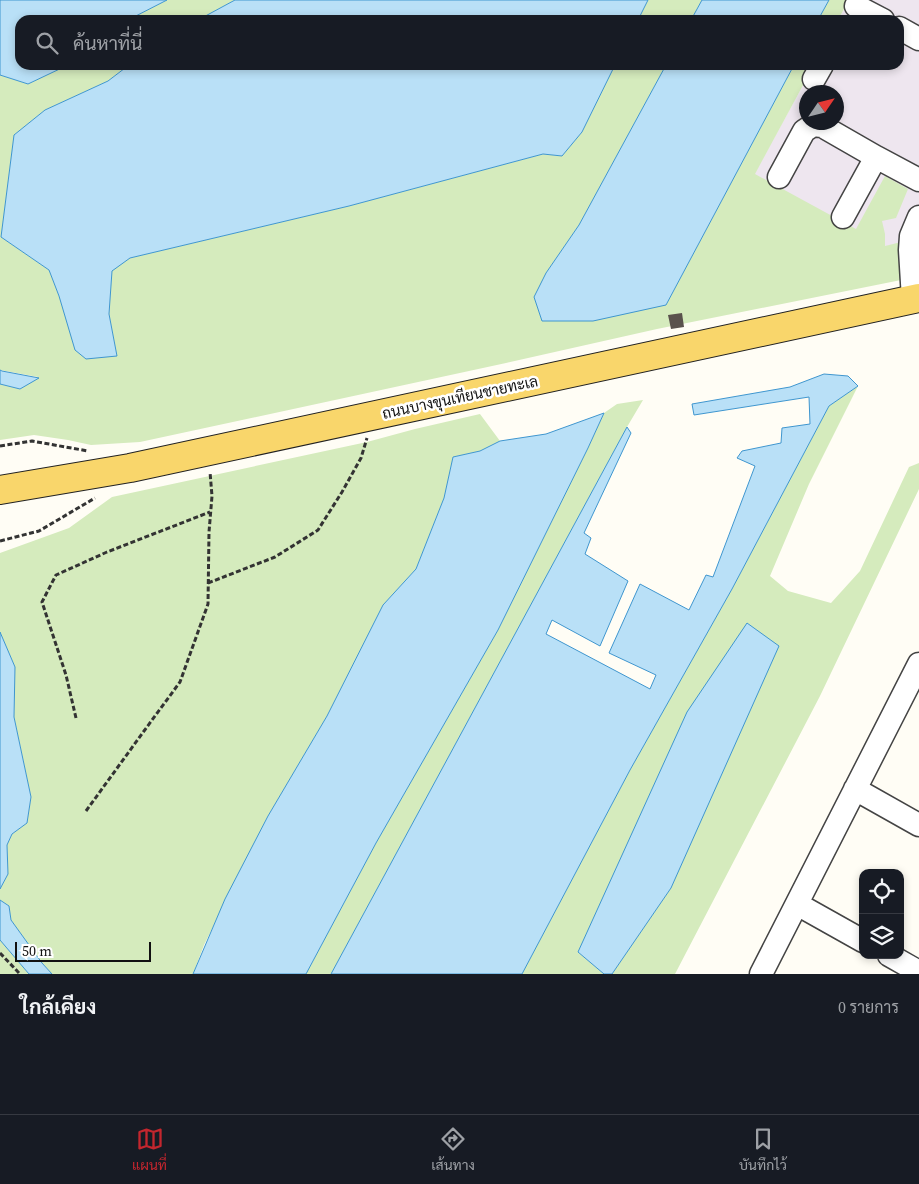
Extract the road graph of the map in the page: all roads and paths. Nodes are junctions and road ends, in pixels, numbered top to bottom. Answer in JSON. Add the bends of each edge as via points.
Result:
{"nodes":[{"id":1,"x":854,"y":9,"type":"edge"},
{"id":2,"x":870,"y":15,"type":"edge"},
{"id":3,"x":904,"y":31,"type":"edge"},
{"id":4,"x":919,"y":39,"type":"edge"},
{"id":5,"x":876,"y":157,"type":"junction"},
{"id":6,"x":779,"y":177,"type":"dead end"},
{"id":7,"x":919,"y":180,"type":"edge"},
{"id":8,"x":843,"y":217,"type":"dead end"},
{"id":9,"x":919,"y":217,"type":"edge"},
{"id":10,"x":916,"y":299,"type":"edge"},
{"id":11,"x":373,"y":415,"type":"junction"},
{"id":12,"x":208,"y":451,"type":"junction"},
{"id":13,"x":0,"y":490,"type":"edge"},
{"id":14,"x":210,"y":512,"type":"junction"},
{"id":15,"x":208,"y":583,"type":"junction"},
{"id":16,"x":916,"y":677,"type":"edge"},
{"id":17,"x":76,"y":718,"type":"dead end"},
{"id":18,"x":855,"y":789,"type":"junction"},
{"id":19,"x":86,"y":811,"type":"dead end"},
{"id":20,"x":919,"y":825,"type":"edge"},
{"id":21,"x":797,"y":904,"type":"junction"},
{"id":22,"x":859,"y":939,"type":"edge"},
{"id":23,"x":0,"y":953,"type":"edge"},
{"id":24,"x":896,"y":959,"type":"edge"},
{"id":25,"x":919,"y":972,"type":"edge"},
{"id":26,"x":20,"y":974,"type":"edge"},
{"id":27,"x":761,"y":974,"type":"edge"}],
"edges":[{"from":1,"to":2,"type":"street"},
{"from":3,"to":4,"type":"street"},
{"from":5,"to":6,"type":"street","via":[[813,124],[804,131]]},
{"from":5,"to":7,"type":"street"},
{"from":5,"to":8,"type":"street"},
{"from":9,"to":10,"type":"street","via":[[911,236],[910,250]]},
{"from":10,"to":11,"type":"main road","name":"ถนนบางขุนเทียนชายทะเล"},
{"from":11,"to":12,"type":"main road","name":"ถนนบางขุนเทียนชายทะเล"},
{"from":11,"to":15,"type":"path","via":[[361,458],[318,530],[274,557]]},
{"from":12,"to":13,"type":"main road","name":"ถนนบางขุนเทียนชายทะเล"},
{"from":12,"to":14,"type":"path","via":[[212,496]]},
{"from":14,"to":15,"type":"path"},
{"from":14,"to":17,"type":"path","via":[[56,575],[42,602]]},
{"from":15,"to":19,"type":"path","via":[[208,604],[180,682]]},
{"from":16,"to":18,"type":"street"},
{"from":18,"to":20,"type":"street"},
{"from":18,"to":21,"type":"street"},
{"from":21,"to":22,"type":"street"},
{"from":21,"to":27,"type":"street"},
{"from":23,"to":26,"type":"path"},
{"from":24,"to":25,"type":"street"}]}
